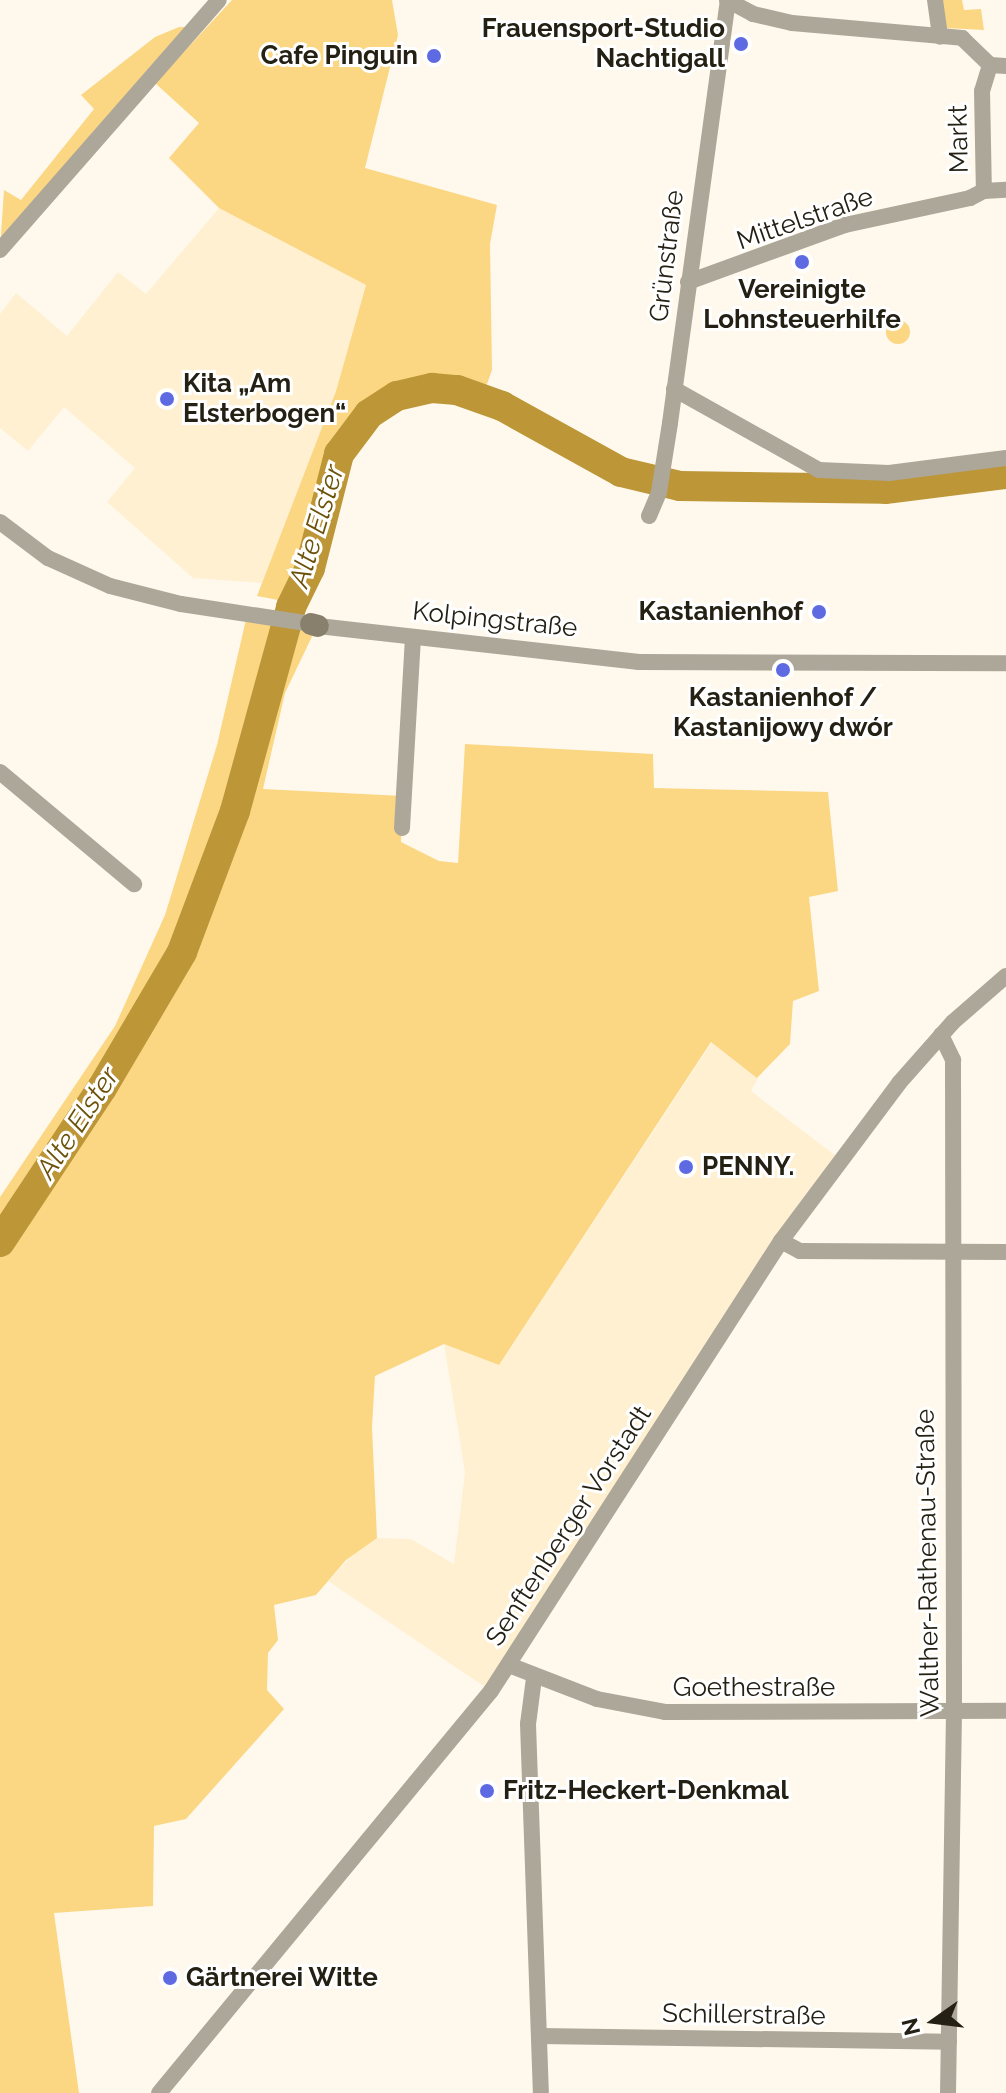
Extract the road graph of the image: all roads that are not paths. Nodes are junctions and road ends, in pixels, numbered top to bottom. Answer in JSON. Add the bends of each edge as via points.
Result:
{"nodes":[{"id":1,"x":219,"y":0,"type":"edge"},
{"id":2,"x":727,"y":0,"type":"edge"},
{"id":3,"x":935,"y":0,"type":"edge"},
{"id":4,"x":940,"y":37,"type":"junction"},
{"id":5,"x":998,"y":65,"type":"edge"},
{"id":6,"x":1006,"y":190,"type":"edge"},
{"id":7,"x":984,"y":191,"type":"junction"},
{"id":8,"x":0,"y":250,"type":"edge"},
{"id":9,"x":688,"y":282,"type":"junction"},
{"id":10,"x":674,"y":389,"type":"junction"},
{"id":11,"x":1006,"y":458,"type":"edge"},
{"id":12,"x":649,"y":516,"type":"dead end"},
{"id":13,"x":0,"y":522,"type":"edge"},
{"id":14,"x":413,"y":640,"type":"junction"},
{"id":15,"x":1006,"y":663,"type":"edge"},
{"id":16,"x":0,"y":772,"type":"edge"},
{"id":17,"x":402,"y":828,"type":"dead end"},
{"id":18,"x":134,"y":884,"type":"dead end"},
{"id":19,"x":1006,"y":976,"type":"edge"},
{"id":20,"x":941,"y":1035,"type":"junction"},
{"id":21,"x":781,"y":1241,"type":"junction"},
{"id":22,"x":953,"y":1252,"type":"junction"},
{"id":23,"x":1006,"y":1252,"type":"edge"},
{"id":24,"x":509,"y":1665,"type":"junction"},
{"id":25,"x":534,"y":1678,"type":"junction"},
{"id":26,"x":1006,"y":1711,"type":"edge"},
{"id":27,"x":954,"y":1712,"type":"junction"},
{"id":28,"x":539,"y":2036,"type":"junction"},
{"id":29,"x":949,"y":2042,"type":"junction"},
{"id":30,"x":159,"y":2093,"type":"edge"},
{"id":31,"x":541,"y":2093,"type":"edge"},
{"id":32,"x":948,"y":2093,"type":"edge"}],
"edges":[{"from":1,"to":8,"type":"street"},
{"from":2,"to":4,"type":"street","via":[[753,14],[792,23]]},
{"from":2,"to":9,"type":"street","name":"Grünstraße"},
{"from":3,"to":4,"type":"street"},
{"from":4,"to":5,"type":"street","via":[[962,38]]},
{"from":5,"to":7,"type":"street","name":"Markt","via":[[982,91]]},
{"from":6,"to":7,"type":"street","name":"Markt"},
{"from":7,"to":9,"type":"street","name":"Mittelstraße","via":[[845,225]]},
{"from":9,"to":10,"type":"street","name":"Grünstraße"},
{"from":10,"to":11,"type":"street","via":[[819,470],[889,473]]},
{"from":10,"to":12,"type":"street","name":"Grünstraße","via":[[659,492]]},
{"from":13,"to":14,"type":"street","name":"Kolpingstraße","via":[[48,558],[110,586]]},
{"from":14,"to":15,"type":"street","name":"Kolpingstraße","via":[[639,662]]},
{"from":14,"to":17,"type":"street"},
{"from":16,"to":18,"type":"street"},
{"from":19,"to":20,"type":"street","name":"Senftenberger Vorstadt"},
{"from":20,"to":21,"type":"street","name":"Senftenberger Vorstadt"},
{"from":20,"to":22,"type":"street","name":"Walther-Rathenau-Straße","via":[[953,1060]]},
{"from":21,"to":22,"type":"street","via":[[800,1251]]},
{"from":21,"to":24,"type":"street","name":"Senftenberger Vorstadt"},
{"from":22,"to":23,"type":"street"},
{"from":22,"to":27,"type":"street","name":"Walther-Rathenau-Straße"},
{"from":24,"to":25,"type":"street","name":"Goethestraße"},
{"from":24,"to":30,"type":"street","name":"Senftenberger Vorstadt"},
{"from":25,"to":27,"type":"street","name":"Goethestraße","via":[[597,1699],[665,1712]]},
{"from":25,"to":28,"type":"street","via":[[528,1724]]},
{"from":26,"to":27,"type":"street","name":"Goethestraße"},
{"from":27,"to":29,"type":"street","name":"Walther-Rathenau-Straße"},
{"from":28,"to":29,"type":"street","name":"Schillerstraße"},
{"from":28,"to":31,"type":"street"},
{"from":29,"to":32,"type":"street","name":"Walther-Rathenau-Straße"}]}
